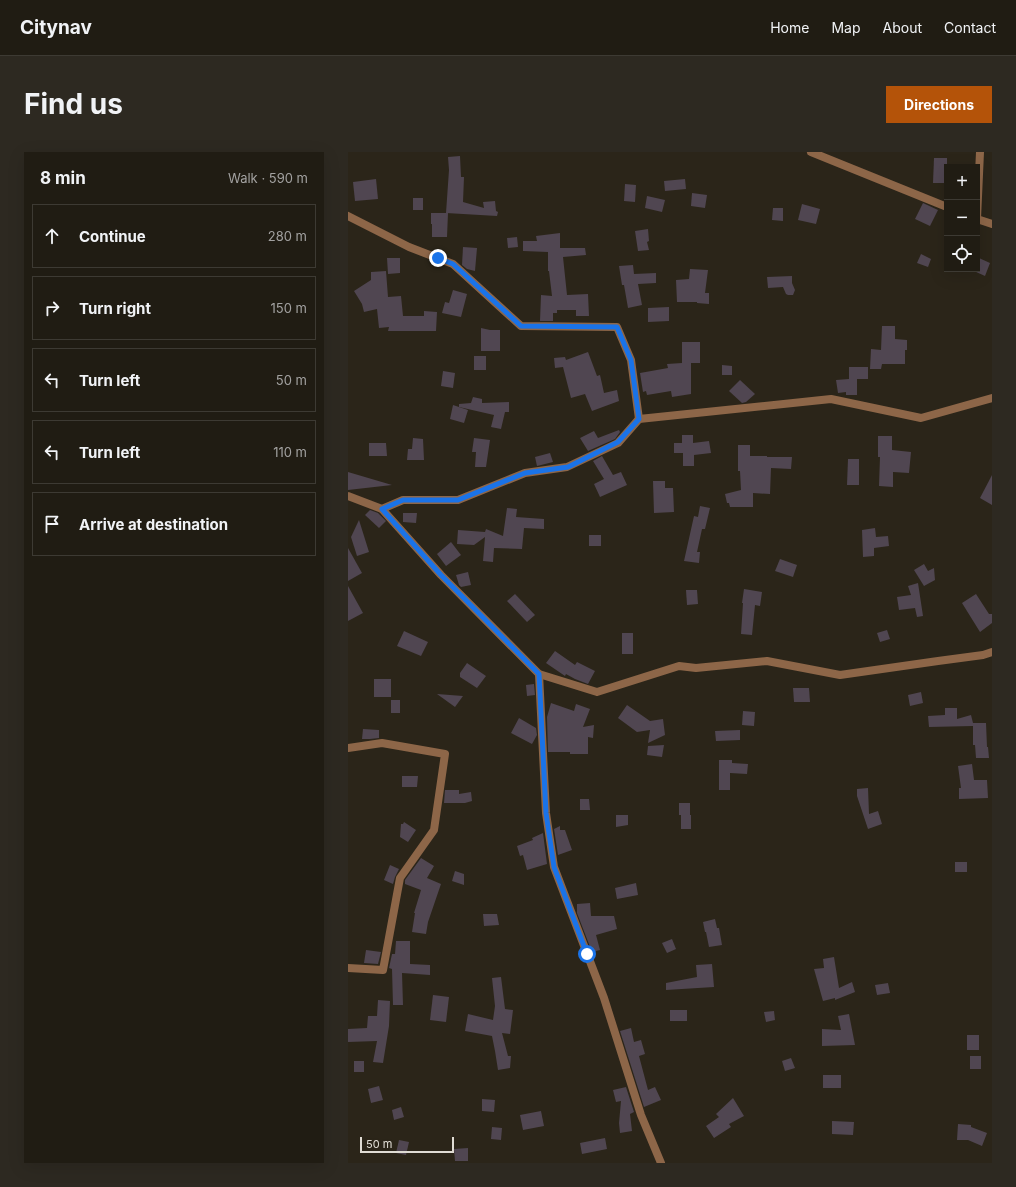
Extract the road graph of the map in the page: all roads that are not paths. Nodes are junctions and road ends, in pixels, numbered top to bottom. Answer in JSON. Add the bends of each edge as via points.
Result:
{"nodes":[{"id":1,"x":811,"y":152,"type":"edge"},
{"id":2,"x":980,"y":152,"type":"edge"},
{"id":3,"x":978,"y":200,"type":"edge"},
{"id":4,"x":944,"y":206,"type":"edge"},
{"id":5,"x":348,"y":216,"type":"edge"},
{"id":6,"x":980,"y":220,"type":"edge"},
{"id":7,"x":992,"y":224,"type":"edge"},
{"id":8,"x":992,"y":398,"type":"edge"},
{"id":9,"x":639,"y":419,"type":"junction"},
{"id":10,"x":348,"y":496,"type":"edge"},
{"id":11,"x":382,"y":509,"type":"junction"},
{"id":12,"x":992,"y":652,"type":"edge"},
{"id":13,"x":539,"y":674,"type":"junction"},
{"id":14,"x":348,"y":748,"type":"edge"},
{"id":15,"x":348,"y":968,"type":"edge"},
{"id":16,"x":661,"y":1163,"type":"edge"}],
"edges":[{"from":1,"to":4,"type":"street"},
{"from":2,"to":3,"type":"street"},
{"from":5,"to":9,"type":"street","via":[[410,247],[453,264],[521,326],[617,327],[631,360]]},
{"from":6,"to":7,"type":"street"},
{"from":8,"to":9,"type":"street","via":[[921,418],[831,399]]},
{"from":9,"to":11,"type":"street","via":[[618,442],[568,467],[525,473],[458,500],[403,500]]},
{"from":10,"to":11,"type":"street"},
{"from":11,"to":13,"type":"street","via":[[441,575]]},
{"from":12,"to":13,"type":"street","via":[[840,675],[767,661],[696,668],[679,666],[597,692]]},
{"from":13,"to":16,"type":"street","via":[[546,813],[554,867],[604,998],[641,1115]]},
{"from":14,"to":15,"type":"street","via":[[382,742],[445,754],[434,830],[400,878],[383,970]]}]}
